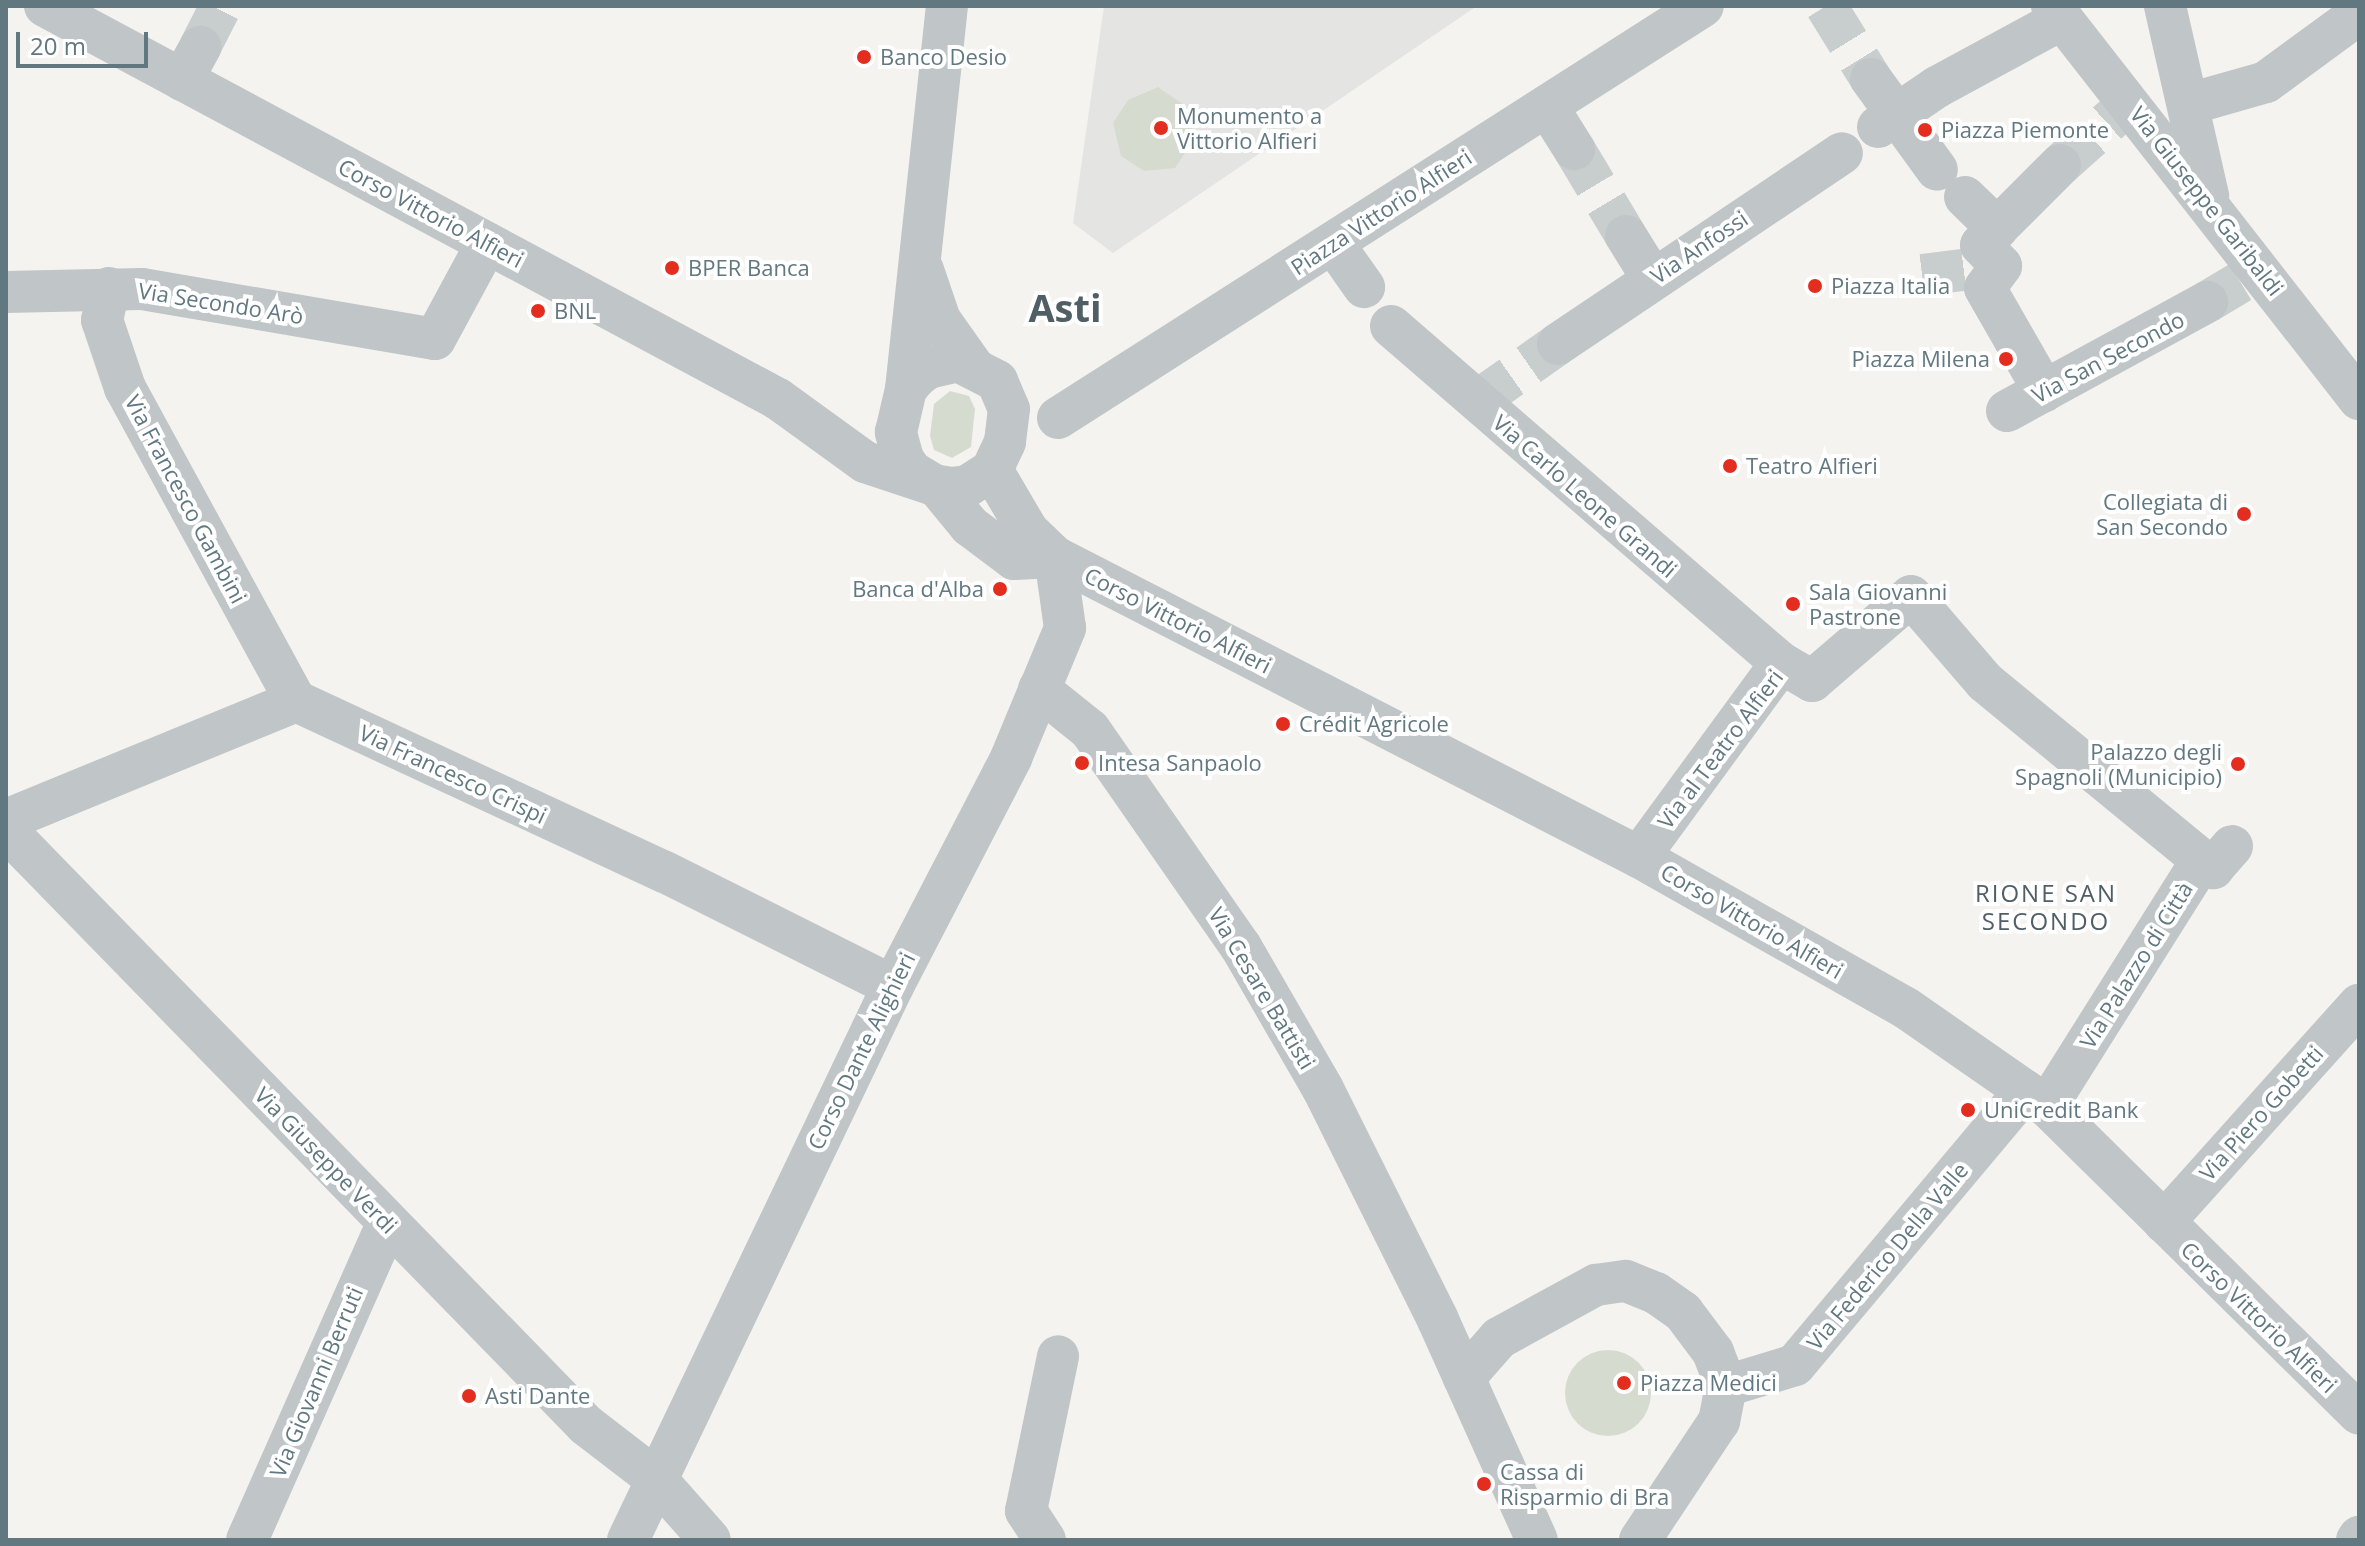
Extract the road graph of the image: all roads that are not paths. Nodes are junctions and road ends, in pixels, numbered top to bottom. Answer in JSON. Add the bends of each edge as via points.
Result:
{"nodes":[{"id":1,"x":45,"y":6,"type":"edge"},
{"id":2,"x":947,"y":6,"type":"edge"},
{"id":3,"x":1703,"y":6,"type":"edge"},
{"id":4,"x":2165,"y":6,"type":"edge"},
{"id":5,"x":2057,"y":12,"type":"edge"},
{"id":6,"x":2359,"y":14,"type":"edge"},
{"id":7,"x":2189,"y":104,"type":"junction"},
{"id":8,"x":1547,"y":106,"type":"junction"},
{"id":9,"x":1574,"y":149,"type":"tunnel mouth"},
{"id":10,"x":1842,"y":153,"type":"dead end"},
{"id":11,"x":2060,"y":165,"type":"tunnel mouth"},
{"id":12,"x":2210,"y":205,"type":"junction"},
{"id":13,"x":1626,"y":236,"type":"tunnel mouth"},
{"id":14,"x":487,"y":243,"type":"junction"},
{"id":15,"x":1333,"y":243,"type":"junction"},
{"id":16,"x":920,"y":262,"type":"junction"},
{"id":17,"x":1992,"y":267,"type":"junction"},
{"id":18,"x":1652,"y":278,"type":"junction"},
{"id":19,"x":2236,"y":285,"type":"junction"},
{"id":20,"x":1364,"y":287,"type":"dead end"},
{"id":21,"x":109,"y":288,"type":"junction"},
{"id":22,"x":6,"y":292,"type":"edge"},
{"id":23,"x":1391,"y":326,"type":"dead end"},
{"id":24,"x":1558,"y":344,"type":"tunnel mouth"},
{"id":25,"x":972,"y":365,"type":"junction"},
{"id":26,"x":2044,"y":391,"type":"junction"},
{"id":27,"x":2359,"y":399,"type":"edge"},
{"id":28,"x":902,"y":404,"type":"junction"},
{"id":29,"x":1009,"y":409,"type":"junction"},
{"id":30,"x":2007,"y":411,"type":"dead end"},
{"id":31,"x":1058,"y":418,"type":"junction"},
{"id":32,"x":815,"y":423,"type":"junction"},
{"id":33,"x":997,"y":463,"type":"junction"},
{"id":34,"x":935,"y":486,"type":"junction"},
{"id":35,"x":1055,"y":557,"type":"junction"},
{"id":36,"x":1770,"y":655,"type":"junction"},
{"id":37,"x":1039,"y":689,"type":"junction"},
{"id":38,"x":296,"y":701,"type":"junction"},
{"id":39,"x":6,"y":820,"type":"edge"},
{"id":40,"x":6,"y":830,"type":"edge"},
{"id":41,"x":2217,"y":853,"type":"joint"},
{"id":42,"x":1639,"y":857,"type":"junction"},
{"id":43,"x":893,"y":986,"type":"junction"},
{"id":44,"x":2359,"y":1005,"type":"edge"},
{"id":45,"x":2036,"y":1098,"type":"junction"},
{"id":46,"x":2164,"y":1222,"type":"junction"},
{"id":47,"x":387,"y":1224,"type":"junction"},
{"id":48,"x":1058,"y":1356,"type":"dead end"},
{"id":49,"x":1464,"y":1378,"type":"junction"},
{"id":50,"x":1726,"y":1386,"type":"junction"},
{"id":51,"x":2359,"y":1414,"type":"edge"},
{"id":52,"x":656,"y":1479,"type":"junction"},
{"id":53,"x":1035,"y":1525,"type":"edge"},
{"id":54,"x":257,"y":1537,"type":"edge"},
{"id":55,"x":628,"y":1540,"type":"edge"},
{"id":56,"x":710,"y":1540,"type":"edge"},
{"id":57,"x":1537,"y":1540,"type":"edge"},
{"id":58,"x":1640,"y":1540,"type":"edge"}],
"edges":[{"from":1,"to":14,"type":"street","name":"Corso Vittorio Alfieri","via":[[191,63]]},
{"from":2,"to":16,"type":"street"},
{"from":3,"to":8,"type":"street","name":"Piazza Vittorio Alfieri"},
{"from":4,"to":7,"type":"street"},
{"from":5,"to":12,"type":"street","name":"Via Giuseppe Garibaldi","via":[[2123,110]]},
{"from":5,"to":17,"type":"street","via":[[1883,107],[1951,183]]},
{"from":6,"to":7,"type":"street","via":[[2266,82]]},
{"from":7,"to":12,"type":"street"},
{"from":8,"to":9,"type":"street"},
{"from":8,"to":15,"type":"street","name":"Piazza Vittorio Alfieri"},
{"from":10,"to":18,"type":"street","name":"Via Anfossi"},
{"from":11,"to":17,"type":"street"},
{"from":12,"to":19,"type":"street","name":"Via Giuseppe Garibaldi"},
{"from":13,"to":18,"type":"street"},
{"from":14,"to":21,"type":"street","name":"Via Secondo Arò","via":[[435,339],[142,289]]},
{"from":14,"to":32,"type":"street","name":"Corso Vittorio Alfieri"},
{"from":15,"to":20,"type":"street"},
{"from":15,"to":31,"type":"street","name":"Piazza Vittorio Alfieri"},
{"from":16,"to":25,"type":"street","via":[[940,320]]},
{"from":16,"to":28,"type":"street"},
{"from":17,"to":26,"type":"street"},
{"from":18,"to":24,"type":"street","name":"Via Anfossi"},
{"from":19,"to":26,"type":"street","name":"Via San Secondo"},
{"from":19,"to":27,"type":"street","name":"Via Giuseppe Garibaldi"},
{"from":21,"to":22,"type":"street","name":"Via Secondo Arò"},
{"from":21,"to":38,"type":"street","name":"Via Francesco Gambini","via":[[102,320],[125,388]]},
{"from":23,"to":36,"type":"street","name":"Via Carlo Leone Grandi"},
{"from":25,"to":28,"type":"street","via":[[958,361],[928,368]]},
{"from":25,"to":29,"type":"street","via":[[997,381]]},
{"from":26,"to":30,"type":"street","name":"Via San Secondo"},
{"from":28,"to":32,"type":"street","name":"Corso Vittorio Alfieri","via":[[857,429]]},
{"from":28,"to":34,"type":"street","via":[[903,459]]},
{"from":29,"to":31,"type":"street"},
{"from":29,"to":33,"type":"street"},
{"from":31,"to":33,"type":"street","name":"Piazza Vittorio Alfieri"},
{"from":32,"to":34,"type":"street","name":"Corso Vittorio Alfieri","via":[[865,462]]},
{"from":33,"to":34,"type":"street","via":[[967,486]]},
{"from":33,"to":35,"type":"street","name":"Corso Vittorio Alfieri","via":[[1028,531]]},
{"from":34,"to":35,"type":"street","name":"Corso Vittorio Alfieri","via":[[970,526],[1014,559]]},
{"from":35,"to":37,"type":"street","name":"Corso Dante Alighieri","via":[[1065,628]]},
{"from":35,"to":42,"type":"street","name":"Corso Vittorio Alfieri"},
{"from":36,"to":41,"type":"street","name":"Via al Teatro Alfieri","via":[[1812,681],[1911,596],[1985,682]]},
{"from":36,"to":42,"type":"street","name":"Via al Teatro Alfieri"},
{"from":37,"to":43,"type":"street","name":"Corso Dante Alighieri","via":[[1011,758]]},
{"from":37,"to":49,"type":"street","name":"Via Cesare Battisti","via":[[1090,730],[1241,947],[1323,1089]]},
{"from":38,"to":39,"type":"street"},
{"from":38,"to":43,"type":"street","name":"Via Francesco Crispi","via":[[665,872]]},
{"from":40,"to":47,"type":"street","name":"Via Giuseppe Verdi"},
{"from":41,"to":45,"type":"street","name":"Via Palazzo di Città"},
{"from":42,"to":45,"type":"street","name":"Corso Vittorio Alfieri","via":[[1906,1008]]},
{"from":43,"to":52,"type":"street","name":"Corso Dante Alighieri"},
{"from":44,"to":46,"type":"street","name":"Via Piero Gobetti"},
{"from":45,"to":46,"type":"street","name":"Corso Vittorio Alfieri"},
{"from":45,"to":50,"type":"street","name":"Via Federico Della Valle","via":[[1795,1365]]},
{"from":46,"to":51,"type":"street","name":"Corso Vittorio Alfieri"},
{"from":47,"to":52,"type":"street","name":"Via Giuseppe Verdi","via":[[586,1425]]},
{"from":47,"to":54,"type":"street","name":"Via Giovanni Berruti"},
{"from":48,"to":53,"type":"street"},
{"from":49,"to":50,"type":"street","via":[[1499,1338],[1596,1285],[1626,1281],[1683,1312],[1713,1352]]},
{"from":49,"to":57,"type":"street"},
{"from":50,"to":58,"type":"street","via":[[1719,1421]]},
{"from":52,"to":55,"type":"street","name":"Corso Dante Alighieri"},
{"from":52,"to":56,"type":"street","name":"Via Giuseppe Verdi"}]}
